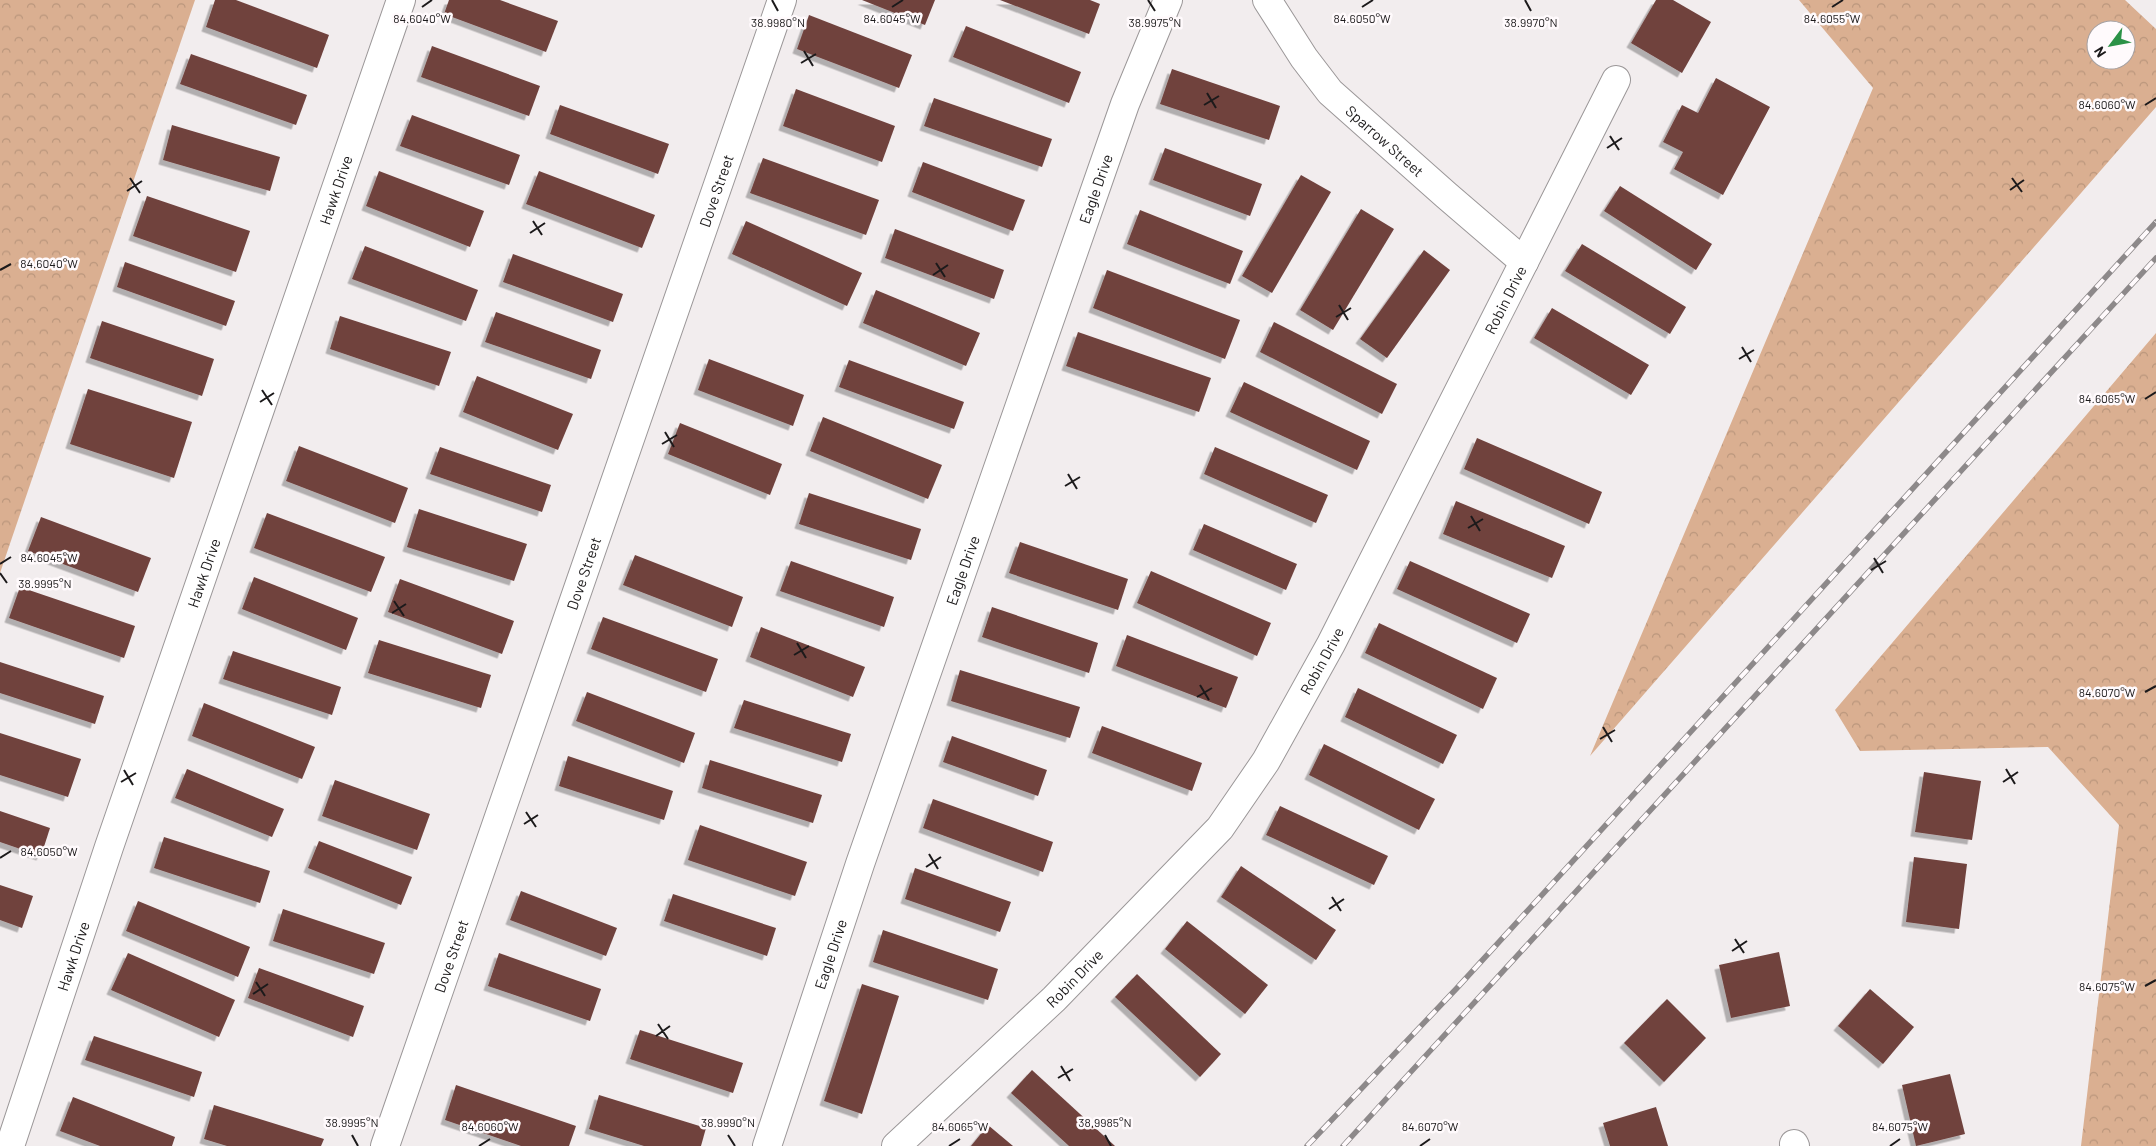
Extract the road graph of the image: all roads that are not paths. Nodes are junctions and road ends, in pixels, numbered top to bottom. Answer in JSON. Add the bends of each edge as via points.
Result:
{"nodes":[{"id":1,"x":401,"y":0,"type":"edge"},
{"id":2,"x":782,"y":0,"type":"edge"},
{"id":3,"x":1168,"y":0,"type":"edge"},
{"id":4,"x":1267,"y":0,"type":"edge"},
{"id":5,"x":1616,"y":80,"type":"dead end"},
{"id":6,"x":1524,"y":262,"type":"junction"},
{"id":7,"x":10,"y":1146,"type":"edge"},
{"id":8,"x":385,"y":1146,"type":"edge"},
{"id":9,"x":767,"y":1146,"type":"edge"},
{"id":10,"x":896,"y":1146,"type":"edge"}],
"edges":[{"from":1,"to":7,"type":"street","name":"Hawk Drive","via":[[109,847]]},
{"from":2,"to":8,"type":"street","name":"Dove Street"},
{"from":3,"to":9,"type":"street","name":"Eagle Drive","via":[[1115,132],[860,864]]},
{"from":4,"to":6,"type":"street","name":"Sparrow Street","via":[[1330,92]]},
{"from":5,"to":6,"type":"street","name":"Robin Drive"},
{"from":6,"to":10,"type":"street","name":"Robin Drive","via":[[1331,644],[1266,761],[1220,828],[1054,999]]}]}
